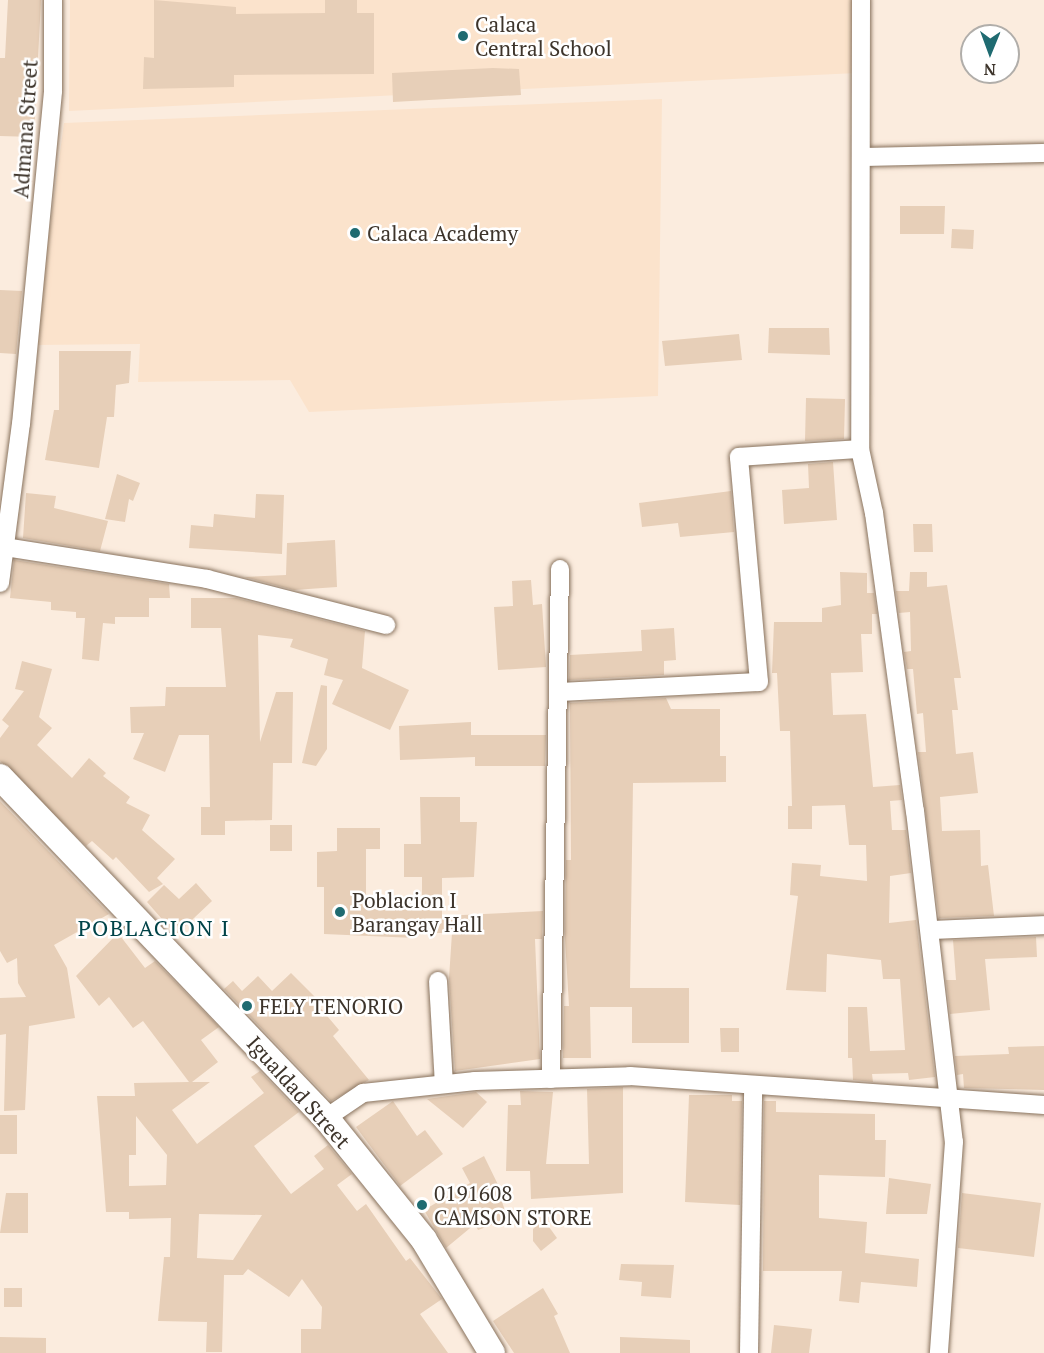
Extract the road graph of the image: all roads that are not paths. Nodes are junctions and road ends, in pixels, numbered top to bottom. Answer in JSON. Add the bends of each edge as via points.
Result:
{"nodes":[{"id":1,"x":53,"y":0,"type":"edge"},
{"id":2,"x":861,"y":0,"type":"edge"},
{"id":3,"x":1044,"y":153,"type":"edge"},
{"id":4,"x":862,"y":158,"type":"junction"},
{"id":5,"x":860,"y":449,"type":"junction"},
{"id":6,"x":4,"y":547,"type":"junction"},
{"id":7,"x":560,"y":569,"type":"dead end"},
{"id":8,"x":0,"y":583,"type":"edge"},
{"id":9,"x":386,"y":625,"type":"dead end"},
{"id":10,"x":560,"y":692,"type":"junction"},
{"id":11,"x":0,"y":777,"type":"edge"},
{"id":12,"x":1044,"y":925,"type":"edge"},
{"id":13,"x":930,"y":930,"type":"junction"},
{"id":14,"x":438,"y":981,"type":"dead end"},
{"id":15,"x":551,"y":1079,"type":"junction"},
{"id":16,"x":444,"y":1084,"type":"junction"},
{"id":17,"x":753,"y":1085,"type":"junction"},
{"id":18,"x":947,"y":1096,"type":"junction"},
{"id":19,"x":1044,"y":1105,"type":"edge"},
{"id":20,"x":326,"y":1118,"type":"junction"},
{"id":21,"x":492,"y":1353,"type":"edge"},
{"id":22,"x":749,"y":1353,"type":"edge"},
{"id":23,"x":939,"y":1353,"type":"edge"}],
"edges":[{"from":1,"to":6,"type":"street","name":"Admana Street","via":[[53,92]]},
{"from":2,"to":4,"type":"street"},
{"from":3,"to":4,"type":"street"},
{"from":4,"to":5,"type":"street"},
{"from":5,"to":10,"type":"street","via":[[739,457],[759,682]]},
{"from":5,"to":13,"type":"street","via":[[874,513]]},
{"from":6,"to":8,"type":"street","name":"Admana Street"},
{"from":6,"to":9,"type":"street","via":[[207,579]]},
{"from":7,"to":10,"type":"street"},
{"from":10,"to":15,"type":"street"},
{"from":11,"to":20,"type":"street","name":"Igualdad Street"},
{"from":12,"to":13,"type":"street"},
{"from":13,"to":18,"type":"street"},
{"from":14,"to":16,"type":"street"},
{"from":15,"to":16,"type":"street"},
{"from":15,"to":17,"type":"street","via":[[630,1077]]},
{"from":16,"to":20,"type":"street","via":[[363,1092]]},
{"from":17,"to":18,"type":"street"},
{"from":17,"to":22,"type":"street"},
{"from":18,"to":19,"type":"street"},
{"from":18,"to":23,"type":"street","via":[[954,1142]]},
{"from":20,"to":21,"type":"street","name":"Igualdad Street","via":[[424,1240]]}]}
